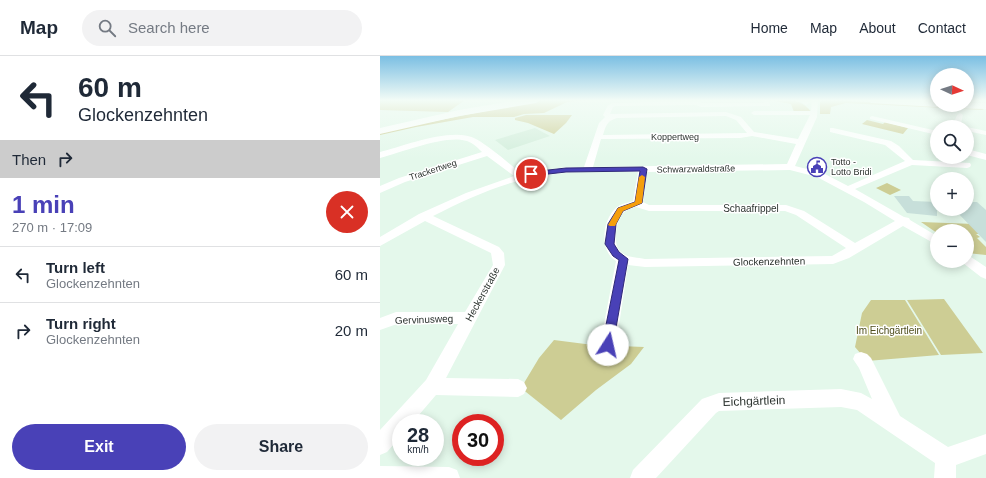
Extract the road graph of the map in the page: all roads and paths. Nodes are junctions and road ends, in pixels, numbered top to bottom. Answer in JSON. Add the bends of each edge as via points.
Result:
{"nodes":[{"id":1,"x":430,"y":120,"type":"edge"},
{"id":2,"x":608,"y":120,"type":"edge"},
{"id":3,"x":741,"y":120,"type":"edge"},
{"id":4,"x":812,"y":120,"type":"edge"},
{"id":5,"x":879,"y":120,"type":"edge"},
{"id":6,"x":832,"y":130,"type":"dead end"},
{"id":7,"x":974,"y":130,"type":"edge"},
{"id":8,"x":380,"y":131,"type":"edge"},
{"id":9,"x":930,"y":132,"type":"edge"},
{"id":10,"x":986,"y":133,"type":"edge"},
{"id":11,"x":752,"y":134,"type":"junction"},
{"id":12,"x":598,"y":137,"type":"junction"},
{"id":13,"x":801,"y":142,"type":"junction"},
{"id":14,"x":488,"y":153,"type":"junction"},
{"id":15,"x":974,"y":154,"type":"edge"},
{"id":16,"x":380,"y":155,"type":"edge"},
{"id":17,"x":986,"y":157,"type":"edge"},
{"id":18,"x":911,"y":162,"type":"junction"},
{"id":19,"x":967,"y":165,"type":"dead end"},
{"id":20,"x":790,"y":167,"type":"junction"},
{"id":21,"x":643,"y":169,"type":"junction"},
{"id":22,"x":586,"y":170,"type":"junction"},
{"id":23,"x":519,"y":176,"type":"junction"},
{"id":24,"x":848,"y":189,"type":"junction"},
{"id":25,"x":380,"y":190,"type":"edge"},
{"id":26,"x":638,"y":203,"type":"junction"},
{"id":27,"x":424,"y":216,"type":"junction"},
{"id":28,"x":905,"y":220,"type":"junction"},
{"id":29,"x":930,"y":236,"type":"edge"},
{"id":30,"x":380,"y":242,"type":"edge"},
{"id":31,"x":855,"y":248,"type":"junction"},
{"id":32,"x":623,"y":259,"type":"junction"},
{"id":33,"x":974,"y":265,"type":"edge"},
{"id":34,"x":986,"y":274,"type":"edge"},
{"id":35,"x":469,"y":318,"type":"junction"},
{"id":36,"x":380,"y":324,"type":"edge"},
{"id":37,"x":608,"y":345,"type":"dead end"},
{"id":38,"x":861,"y":358,"type":"dead end"},
{"id":39,"x":432,"y":386,"type":"junction"},
{"id":40,"x":518,"y":388,"type":"dead end"},
{"id":41,"x":892,"y":421,"type":"junction"},
{"id":42,"x":986,"y":444,"type":"edge"},
{"id":43,"x":380,"y":445,"type":"edge"},
{"id":44,"x":946,"y":458,"type":"junction"},
{"id":45,"x":380,"y":477,"type":"edge"},
{"id":46,"x":449,"y":478,"type":"edge"},
{"id":47,"x":641,"y":478,"type":"edge"},
{"id":48,"x":945,"y":478,"type":"edge"}],
"edges":[{"from":1,"to":8,"type":"main road"},
{"from":2,"to":12,"type":"street","via":[[603,123]]},
{"from":3,"to":11,"type":"street"},
{"from":4,"to":13,"type":"street"},
{"from":5,"to":9,"type":"street"},
{"from":6,"to":18,"type":"street","via":[[888,143]]},
{"from":7,"to":10,"type":"street"},
{"from":11,"to":12,"type":"street","name":"Koppertweg"},
{"from":11,"to":13,"type":"street","name":"Koppertweg"},
{"from":12,"to":22,"type":"street"},
{"from":13,"to":20,"type":"street"},
{"from":14,"to":16,"type":"street","via":[[469,139],[460,137],[437,139]]},
{"from":14,"to":23,"type":"street"},
{"from":14,"to":25,"type":"street","name":"Trackertweg","via":[[402,180]]},
{"from":15,"to":17,"type":"street"},
{"from":18,"to":19,"type":"street"},
{"from":18,"to":24,"type":"street"},
{"from":20,"to":21,"type":"street","name":"Schwarzwaldstraße"},
{"from":20,"to":24,"type":"street","name":"Schwarzwaldstraße","via":[[820,175]]},
{"from":21,"to":22,"type":"street","name":"Schwarzwaldstraße"},
{"from":21,"to":26,"type":"street"},
{"from":22,"to":23,"type":"street","name":"Schwarzwaldstraße"},
{"from":23,"to":27,"type":"street","name":"Schwarzwaldstraße"},
{"from":24,"to":28,"type":"street","name":"Schwarzwaldstraße"},
{"from":26,"to":31,"type":"street","name":"Schaafrippel","via":[[649,208],[786,208],[800,213]]},
{"from":26,"to":32,"type":"street","via":[[620,210],[612,224],[610,244],[616,254]]},
{"from":27,"to":30,"type":"street","name":"Schwarzwaldstraße"},
{"from":27,"to":35,"type":"street","name":"Heckerstraße","via":[[498,253],[499,265],[496,272]]},
{"from":28,"to":29,"type":"street","name":"Schwarzwaldstraße"},
{"from":28,"to":31,"type":"street","name":"Glockenzehnten"},
{"from":31,"to":32,"type":"street","name":"Glockenzehnten","via":[[833,260],[645,263]]},
{"from":32,"to":37,"type":"street"},
{"from":33,"to":34,"type":"street"},
{"from":35,"to":36,"type":"street","name":"Gervinusweg","via":[[396,318]]},
{"from":35,"to":39,"type":"street","name":"Heckerstraße"},
{"from":38,"to":41,"type":"street"},
{"from":39,"to":40,"type":"street"},
{"from":39,"to":43,"type":"street","name":"Heckerstraße"},
{"from":41,"to":44,"type":"street","name":"Eichgärtlein"},
{"from":41,"to":47,"type":"street","name":"Eichgärtlein","via":[[861,402],[841,398],[719,402],[709,406]]},
{"from":42,"to":44,"type":"street"},
{"from":44,"to":48,"type":"street"},
{"from":45,"to":46,"type":"street"}]}
